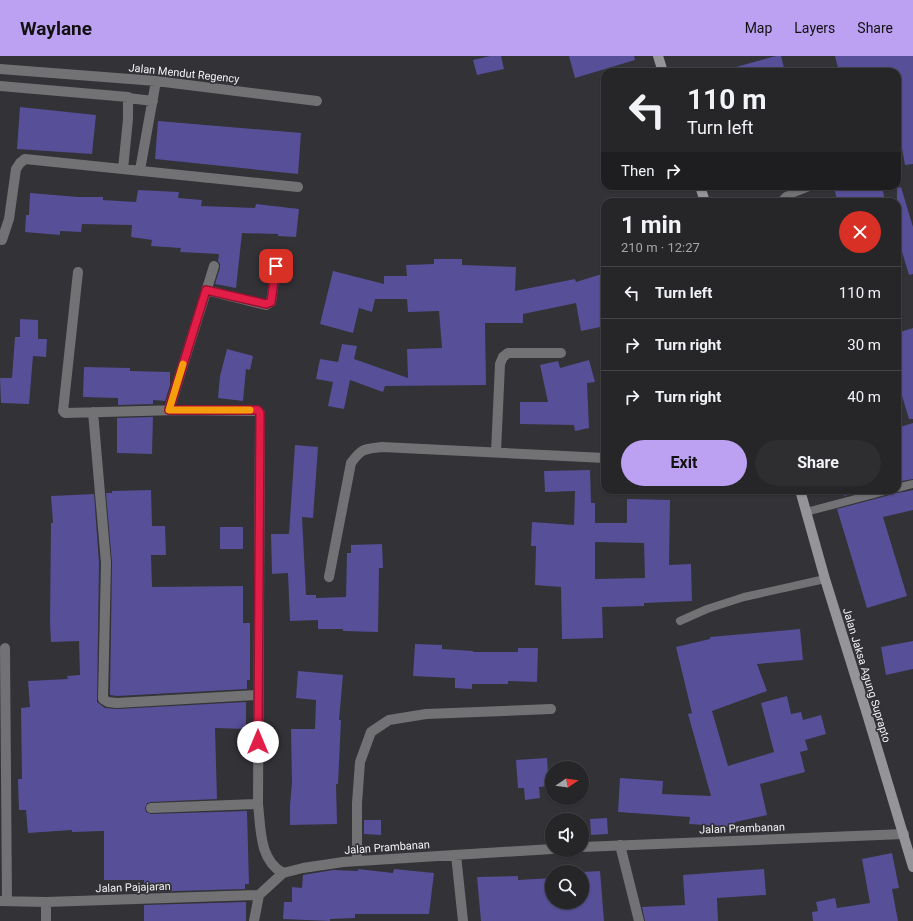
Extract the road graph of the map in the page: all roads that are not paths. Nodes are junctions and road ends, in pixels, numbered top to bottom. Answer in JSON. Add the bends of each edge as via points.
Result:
{"nodes":[{"id":1,"x":658,"y":56,"type":"edge"},
{"id":2,"x":662,"y":68,"type":"edge"},
{"id":3,"x":0,"y":69,"type":"edge"},
{"id":4,"x":156,"y":81,"type":"junction"},
{"id":5,"x":0,"y":86,"type":"edge"},
{"id":6,"x":128,"y":98,"type":"junction"},
{"id":7,"x":153,"y":101,"type":"junction"},
{"id":8,"x":317,"y":102,"type":"dead end"},
{"id":9,"x":122,"y":169,"type":"junction"},
{"id":10,"x":140,"y":170,"type":"junction"},
{"id":11,"x":298,"y":187,"type":"dead end"},
{"id":12,"x":802,"y":190,"type":"edge"},
{"id":13,"x":785,"y":198,"type":"edge"},
{"id":14,"x":2,"y":240,"type":"dead end"},
{"id":15,"x":214,"y":266,"type":"dead end"},
{"id":16,"x":276,"y":266,"type":"dead end"},
{"id":17,"x":78,"y":272,"type":"dead end"},
{"id":18,"x":206,"y":290,"type":"junction"},
{"id":19,"x":561,"y":353,"type":"dead end"},
{"id":20,"x":169,"y":410,"type":"junction"},
{"id":21,"x":93,"y":412,"type":"junction"},
{"id":22,"x":496,"y":452,"type":"junction"},
{"id":23,"x":601,"y":458,"type":"edge"},
{"id":24,"x":913,"y":484,"type":"edge"},
{"id":25,"x":901,"y":487,"type":"edge"},
{"id":26,"x":801,"y":494,"type":"edge"},
{"id":27,"x":874,"y":494,"type":"edge"},
{"id":28,"x":806,"y":512,"type":"junction"},
{"id":29,"x":329,"y":577,"type":"dead end"},
{"id":30,"x":825,"y":579,"type":"junction"},
{"id":31,"x":680,"y":621,"type":"dead end"},
{"id":32,"x":5,"y":648,"type":"dead end"},
{"id":33,"x":258,"y":694,"type":"junction"},
{"id":34,"x":552,"y":709,"type":"dead end"},
{"id":35,"x":258,"y":804,"type":"junction"},
{"id":36,"x":151,"y":808,"type":"dead end"},
{"id":37,"x":904,"y":834,"type":"junction"},
{"id":38,"x":620,"y":845,"type":"junction"},
{"id":39,"x":589,"y":847,"type":"edge"},
{"id":40,"x":545,"y":849,"type":"edge"},
{"id":41,"x":456,"y":855,"type":"junction"},
{"id":42,"x":357,"y":861,"type":"junction"},
{"id":43,"x":913,"y":867,"type":"edge"},
{"id":44,"x":283,"y":873,"type":"junction"},
{"id":45,"x":259,"y":895,"type":"junction"},
{"id":46,"x":3,"y":901,"type":"edge"},
{"id":47,"x":46,"y":902,"type":"junction"},
{"id":48,"x":46,"y":921,"type":"edge"},
{"id":49,"x":254,"y":921,"type":"edge"},
{"id":50,"x":463,"y":921,"type":"edge"},
{"id":51,"x":639,"y":921,"type":"edge"}],
"edges":[{"from":1,"to":2,"type":"main road"},
{"from":3,"to":4,"type":"street","name":"Jalan Mendut Regency"},
{"from":4,"to":7,"type":"street"},
{"from":4,"to":8,"type":"street","name":"Jalan Mendut Regency"},
{"from":5,"to":6,"type":"street"},
{"from":6,"to":7,"type":"street"},
{"from":6,"to":9,"type":"street"},
{"from":7,"to":10,"type":"street"},
{"from":9,"to":10,"type":"street"},
{"from":9,"to":14,"type":"street","via":[[25,159],[16,169],[9,219]]},
{"from":10,"to":11,"type":"street"},
{"from":12,"to":13,"type":"lane"},
{"from":15,"to":18,"type":"street"},
{"from":16,"to":18,"type":"street","via":[[271,302],[266,304]]},
{"from":17,"to":21,"type":"street","via":[[63,411]]},
{"from":18,"to":20,"type":"street"},
{"from":19,"to":22,"type":"street","via":[[508,353],[503,357],[500,364]]},
{"from":20,"to":21,"type":"street"},
{"from":20,"to":33,"type":"street","via":[[258,410],[260,413]]},
{"from":21,"to":33,"type":"street","via":[[106,564],[103,699],[117,703]]},
{"from":22,"to":23,"type":"street"},
{"from":22,"to":29,"type":"street","via":[[382,447],[363,449],[352,463]]},
{"from":24,"to":25,"type":"lane"},
{"from":26,"to":28,"type":"main road","name":"Jalan Jaksa Agung Suprapto"},
{"from":27,"to":28,"type":"lane"},
{"from":28,"to":30,"type":"main road","name":"Jalan Jaksa Agung Suprapto"},
{"from":30,"to":31,"type":"lane","via":[[744,597]]},
{"from":30,"to":37,"type":"main road","name":"Jalan Jaksa Agung Suprapto"},
{"from":32,"to":46,"type":"street","name":"Jalan Pajajaran"},
{"from":33,"to":35,"type":"street"},
{"from":34,"to":42,"type":"street","via":[[426,714],[389,720],[371,732],[360,762]]},
{"from":35,"to":36,"type":"street"},
{"from":35,"to":44,"type":"street","via":[[266,857],[274,868]]},
{"from":37,"to":38,"type":"street","name":"Jalan Prambanan"},
{"from":37,"to":43,"type":"main road","name":"Jalan Jaksa Agung Suprapto"},
{"from":38,"to":39,"type":"street","name":"Jalan Prambanan"},
{"from":38,"to":51,"type":"street"},
{"from":40,"to":41,"type":"street","name":"Jalan Prambanan"},
{"from":41,"to":42,"type":"street","name":"Jalan Prambanan"},
{"from":41,"to":50,"type":"street"},
{"from":42,"to":44,"type":"street","name":"Jalan Prambanan","via":[[319,865]]},
{"from":44,"to":45,"type":"street","name":"Jalan Prambanan"},
{"from":45,"to":47,"type":"street","name":"Jalan Pajajaran"},
{"from":45,"to":49,"type":"street"},
{"from":46,"to":47,"type":"street","name":"Jalan Pajajaran"},
{"from":47,"to":48,"type":"street"}]}
